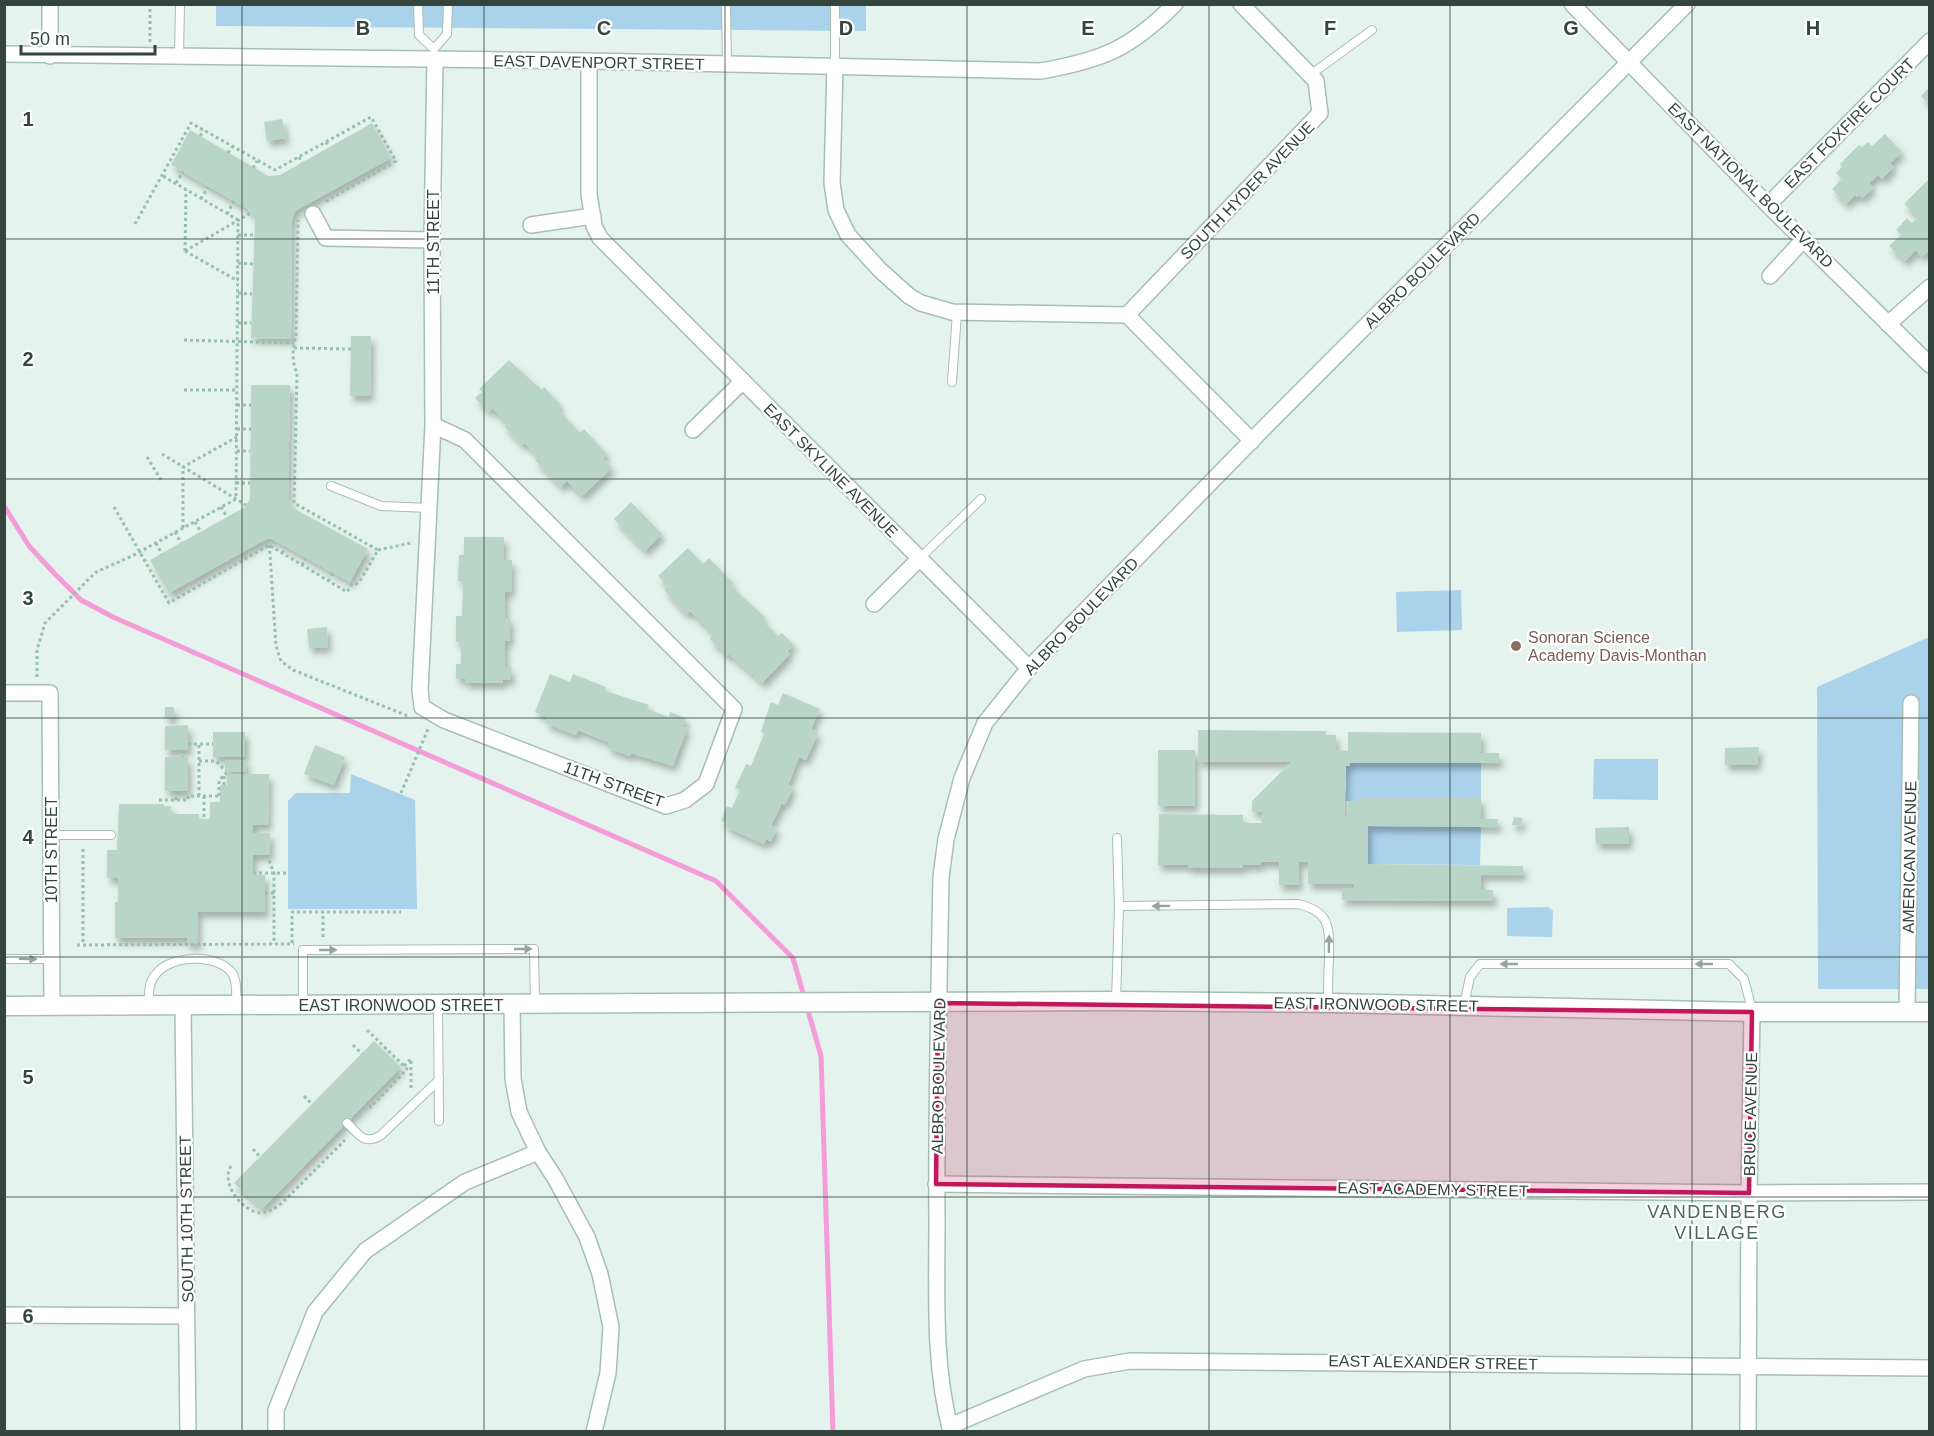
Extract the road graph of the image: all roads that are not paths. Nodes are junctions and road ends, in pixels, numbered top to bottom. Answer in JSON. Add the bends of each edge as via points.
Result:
{"nodes":[{"id":1,"x":50,"y":4,"type":"edge"},
{"id":2,"x":180,"y":4,"type":"edge"},
{"id":3,"x":418,"y":4,"type":"edge"},
{"id":4,"x":448,"y":4,"type":"edge"},
{"id":5,"x":835,"y":4,"type":"edge"},
{"id":6,"x":1175,"y":4,"type":"edge"},
{"id":7,"x":1240,"y":4,"type":"edge"},
{"id":8,"x":1572,"y":4,"type":"edge"},
{"id":9,"x":1687,"y":4,"type":"edge"},
{"id":10,"x":726,"y":7,"type":"dead end"},
{"id":11,"x":1372,"y":30,"type":"dead end"},
{"id":12,"x":1929,"y":41,"type":"edge"},
{"id":13,"x":4,"y":54,"type":"edge"},
{"id":14,"x":434,"y":54,"type":"junction"},
{"id":15,"x":50,"y":56,"type":"junction"},
{"id":16,"x":179,"y":57,"type":"junction"},
{"id":17,"x":589,"y":61,"type":"junction"},
{"id":18,"x":1629,"y":62,"type":"junction"},
{"id":19,"x":727,"y":64,"type":"junction"},
{"id":20,"x":835,"y":65,"type":"junction"},
{"id":21,"x":1310,"y":75,"type":"junction"},
{"id":22,"x":1768,"y":205,"type":"junction"},
{"id":23,"x":311,"y":212,"type":"road end"},
{"id":24,"x":593,"y":216,"type":"junction"},
{"id":25,"x":531,"y":225,"type":"dead end"},
{"id":26,"x":1804,"y":239,"type":"junction"},
{"id":27,"x":432,"y":240,"type":"junction"},
{"id":28,"x":1770,"y":276,"type":"dead end"},
{"id":29,"x":1929,"y":287,"type":"edge"},
{"id":30,"x":957,"y":313,"type":"junction"},
{"id":31,"x":1127,"y":315,"type":"junction"},
{"id":32,"x":1888,"y":324,"type":"junction"},
{"id":33,"x":1929,"y":365,"type":"edge"},
{"id":34,"x":743,"y":381,"type":"junction"},
{"id":35,"x":952,"y":382,"type":"dead end"},
{"id":36,"x":433,"y":425,"type":"junction"},
{"id":37,"x":693,"y":430,"type":"dead end"},
{"id":38,"x":1252,"y":441,"type":"junction"},
{"id":39,"x":331,"y":486,"type":"dead end"},
{"id":40,"x":981,"y":499,"type":"dead end"},
{"id":41,"x":430,"y":508,"type":"junction"},
{"id":42,"x":920,"y":558,"type":"junction"},
{"id":43,"x":874,"y":604,"type":"dead end"},
{"id":44,"x":1029,"y":668,"type":"junction"},
{"id":45,"x":4,"y":693,"type":"edge"},
{"id":46,"x":1911,"y":703,"type":"dead end"},
{"id":47,"x":51,"y":835,"type":"junction"},
{"id":48,"x":111,"y":835,"type":"dead end"},
{"id":49,"x":1118,"y":838,"type":"dead end"},
{"id":50,"x":1119,"y":906,"type":"junction"},
{"id":51,"x":4,"y":958,"type":"edge"},
{"id":52,"x":52,"y":959,"type":"junction"},
{"id":53,"x":1116,"y":1001,"type":"junction"},
{"id":54,"x":938,"y":1003,"type":"junction"},
{"id":55,"x":1328,"y":1003,"type":"junction"},
{"id":56,"x":438,"y":1004,"type":"junction"},
{"id":57,"x":512,"y":1004,"type":"junction"},
{"id":58,"x":535,"y":1004,"type":"junction"},
{"id":59,"x":236,"y":1005,"type":"junction"},
{"id":60,"x":303,"y":1005,"type":"junction"},
{"id":61,"x":4,"y":1006,"type":"edge"},
{"id":62,"x":52,"y":1006,"type":"junction"},
{"id":63,"x":149,"y":1006,"type":"junction"},
{"id":64,"x":183,"y":1006,"type":"junction"},
{"id":65,"x":1464,"y":1006,"type":"junction"},
{"id":66,"x":1907,"y":1011,"type":"junction"},
{"id":67,"x":1929,"y":1011,"type":"edge"},
{"id":68,"x":1752,"y":1012,"type":"junction"},
{"id":69,"x":439,"y":1080,"type":"junction"},
{"id":70,"x":439,"y":1121,"type":"dead end"},
{"id":71,"x":347,"y":1123,"type":"dead end"},
{"id":72,"x":538,"y":1152,"type":"junction"},
{"id":73,"x":936,"y":1184,"type":"junction"},
{"id":74,"x":1929,"y":1192,"type":"edge"},
{"id":75,"x":1749,"y":1193,"type":"junction"},
{"id":76,"x":4,"y":1315,"type":"edge"},
{"id":77,"x":186,"y":1316,"type":"junction"},
{"id":78,"x":1749,"y":1365,"type":"junction"},
{"id":79,"x":1929,"y":1368,"type":"edge"},
{"id":80,"x":951,"y":1428,"type":"edge"},
{"id":81,"x":188,"y":1431,"type":"edge"},
{"id":82,"x":276,"y":1431,"type":"edge"},
{"id":83,"x":594,"y":1431,"type":"edge"},
{"id":84,"x":1748,"y":1431,"type":"edge"}],
"edges":[{"from":1,"to":15,"type":"street"},
{"from":2,"to":16,"type":"lane"},
{"from":3,"to":14,"type":"lane","via":[[419,35]]},
{"from":4,"to":14,"type":"lane","via":[[447,34]]},
{"from":5,"to":20,"type":"lane"},
{"from":6,"to":20,"type":"street","name":"EAST DAVENPORT STREET","via":[[1145,33],[1116,51],[1041,71]]},
{"from":7,"to":21,"type":"street","name":"SOUTH HYDER AVENUE"},
{"from":8,"to":18,"type":"street","name":"EAST NATIONAL BOULEVARD"},
{"from":9,"to":18,"type":"street","name":"ALBRO BOULEVARD"},
{"from":10,"to":19,"type":"lane"},
{"from":11,"to":21,"type":"lane"},
{"from":12,"to":22,"type":"street","name":"EAST FOXFIRE COURT"},
{"from":13,"to":15,"type":"street","name":"EAST DAVENPORT STREET"},
{"from":14,"to":16,"type":"street","name":"EAST DAVENPORT STREET"},
{"from":14,"to":17,"type":"street","name":"EAST DAVENPORT STREET"},
{"from":14,"to":27,"type":"street","name":"11TH STREET"},
{"from":15,"to":16,"type":"street","name":"EAST DAVENPORT STREET"},
{"from":17,"to":19,"type":"street","name":"EAST DAVENPORT STREET"},
{"from":17,"to":24,"type":"street","name":"EAST SKYLINE AVENUE","via":[[589,194]]},
{"from":18,"to":22,"type":"street","name":"EAST NATIONAL BOULEVARD"},
{"from":18,"to":38,"type":"street","name":"ALBRO BOULEVARD"},
{"from":19,"to":20,"type":"street","name":"EAST DAVENPORT STREET"},
{"from":20,"to":30,"type":"street","via":[[832,183],[841,223],[880,270],[909,296],[936,309]]},
{"from":21,"to":31,"type":"street","name":"SOUTH HYDER AVENUE","via":[[1316,81],[1320,113]]},
{"from":22,"to":26,"type":"street","name":"EAST NATIONAL BOULEVARD"},
{"from":23,"to":27,"type":"street","via":[[326,238]]},
{"from":24,"to":25,"type":"street"},
{"from":24,"to":34,"type":"street","name":"EAST SKYLINE AVENUE","via":[[600,238]]},
{"from":26,"to":28,"type":"street"},
{"from":26,"to":32,"type":"street","name":"EAST NATIONAL BOULEVARD"},
{"from":27,"to":36,"type":"street","name":"11TH STREET"},
{"from":29,"to":32,"type":"street"},
{"from":30,"to":31,"type":"street"},
{"from":30,"to":35,"type":"lane"},
{"from":31,"to":38,"type":"street"},
{"from":32,"to":33,"type":"street","name":"EAST NATIONAL BOULEVARD"},
{"from":34,"to":37,"type":"street"},
{"from":34,"to":42,"type":"street","name":"EAST SKYLINE AVENUE"},
{"from":36,"to":41,"type":"street","name":"11TH STREET"},
{"from":36,"to":41,"type":"street","name":"11TH STREET","via":[[465,440],[734,709],[706,784],[685,800],[666,806],[444,720],[423,707],[420,690]]},
{"from":38,"to":44,"type":"street","name":"ALBRO BOULEVARD"},
{"from":39,"to":41,"type":"lane","via":[[381,506]]},
{"from":40,"to":42,"type":"lane"},
{"from":42,"to":43,"type":"street"},
{"from":42,"to":44,"type":"street","name":"EAST SKYLINE AVENUE"},
{"from":44,"to":54,"type":"street","name":"ALBRO BOULEVARD","via":[[985,723],[962,778],[941,877]]},
{"from":45,"to":47,"type":"street","name":"10TH STREET","via":[[44,693]]},
{"from":46,"to":66,"type":"street","name":"AMERICAN AVENUE"},
{"from":47,"to":48,"type":"lane"},
{"from":47,"to":52,"type":"street","name":"10TH STREET"},
{"from":49,"to":50,"type":"lane"},
{"from":50,"to":53,"type":"lane"},
{"from":55,"to":50,"type":"lane","one_way":true,"via":[[1329,928],[1321,914],[1311,907]]},
{"from":51,"to":52,"type":"lane","one_way":true},
{"from":52,"to":62,"type":"street","name":"10TH STREET"},
{"from":53,"to":54,"type":"street","name":"EAST IRONWOOD STREET"},
{"from":53,"to":55,"type":"street","name":"EAST IRONWOOD STREET"},
{"from":54,"to":58,"type":"street","name":"EAST IRONWOOD STREET"},
{"from":54,"to":73,"type":"street","name":"ALBRO BOULEVARD"},
{"from":55,"to":65,"type":"street","name":"EAST IRONWOOD STREET"},
{"from":56,"to":57,"type":"street","name":"EAST IRONWOOD STREET"},
{"from":56,"to":60,"type":"street","name":"EAST IRONWOOD STREET"},
{"from":56,"to":69,"type":"lane"},
{"from":57,"to":58,"type":"street","name":"EAST IRONWOOD STREET"},
{"from":57,"to":72,"type":"street","via":[[513,1080],[519,1112]]},
{"from":60,"to":58,"type":"lane","one_way":true,"via":[[303,951],[534,949]]},
{"from":59,"to":60,"type":"street","name":"EAST IRONWOOD STREET"},
{"from":59,"to":63,"type":"lane","via":[[231,973],[208,960],[193,959],[166,965],[156,973],[150,984]]},
{"from":59,"to":64,"type":"street","name":"EAST IRONWOOD STREET"},
{"from":61,"to":62,"type":"street","name":"EAST IRONWOOD STREET"},
{"from":62,"to":63,"type":"street","name":"EAST IRONWOOD STREET"},
{"from":63,"to":64,"type":"street","name":"EAST IRONWOOD STREET"},
{"from":64,"to":77,"type":"street","name":"SOUTH 10TH STREET"},
{"from":65,"to":68,"type":"street","name":"EAST IRONWOOD STREET"},
{"from":68,"to":65,"type":"lane","one_way":true,"via":[[1744,979],[1729,964],[1480,964],[1470,977]]},
{"from":66,"to":67,"type":"street","name":"EAST IRONWOOD STREET"},
{"from":66,"to":68,"type":"street","name":"EAST IRONWOOD STREET"},
{"from":68,"to":75,"type":"street","name":"BRUCE AVENUE"},
{"from":69,"to":70,"type":"lane"},
{"from":69,"to":71,"type":"lane","via":[[372,1140],[366,1140]]},
{"from":72,"to":82,"type":"street","via":[[465,1182],[365,1251],[315,1312],[276,1410]]},
{"from":72,"to":83,"type":"street","via":[[587,1238],[600,1274],[611,1327],[608,1373]]},
{"from":73,"to":75,"type":"street","name":"EAST ACADEMY STREET"},
{"from":73,"to":80,"type":"street","name":"ALBRO BOULEVARD","via":[[938,1349]]},
{"from":74,"to":75,"type":"street","name":"EAST ACADEMY STREET"},
{"from":75,"to":78,"type":"street","name":"BRUCE AVENUE"},
{"from":76,"to":77,"type":"street"},
{"from":77,"to":81,"type":"street","name":"SOUTH 10TH STREET"},
{"from":78,"to":79,"type":"street","name":"EAST ALEXANDER STREET"},
{"from":78,"to":80,"type":"street","name":"EAST ALEXANDER STREET","via":[[1130,1360],[1084,1369]]},
{"from":78,"to":84,"type":"street","name":"BRUCE AVENUE"}]}
